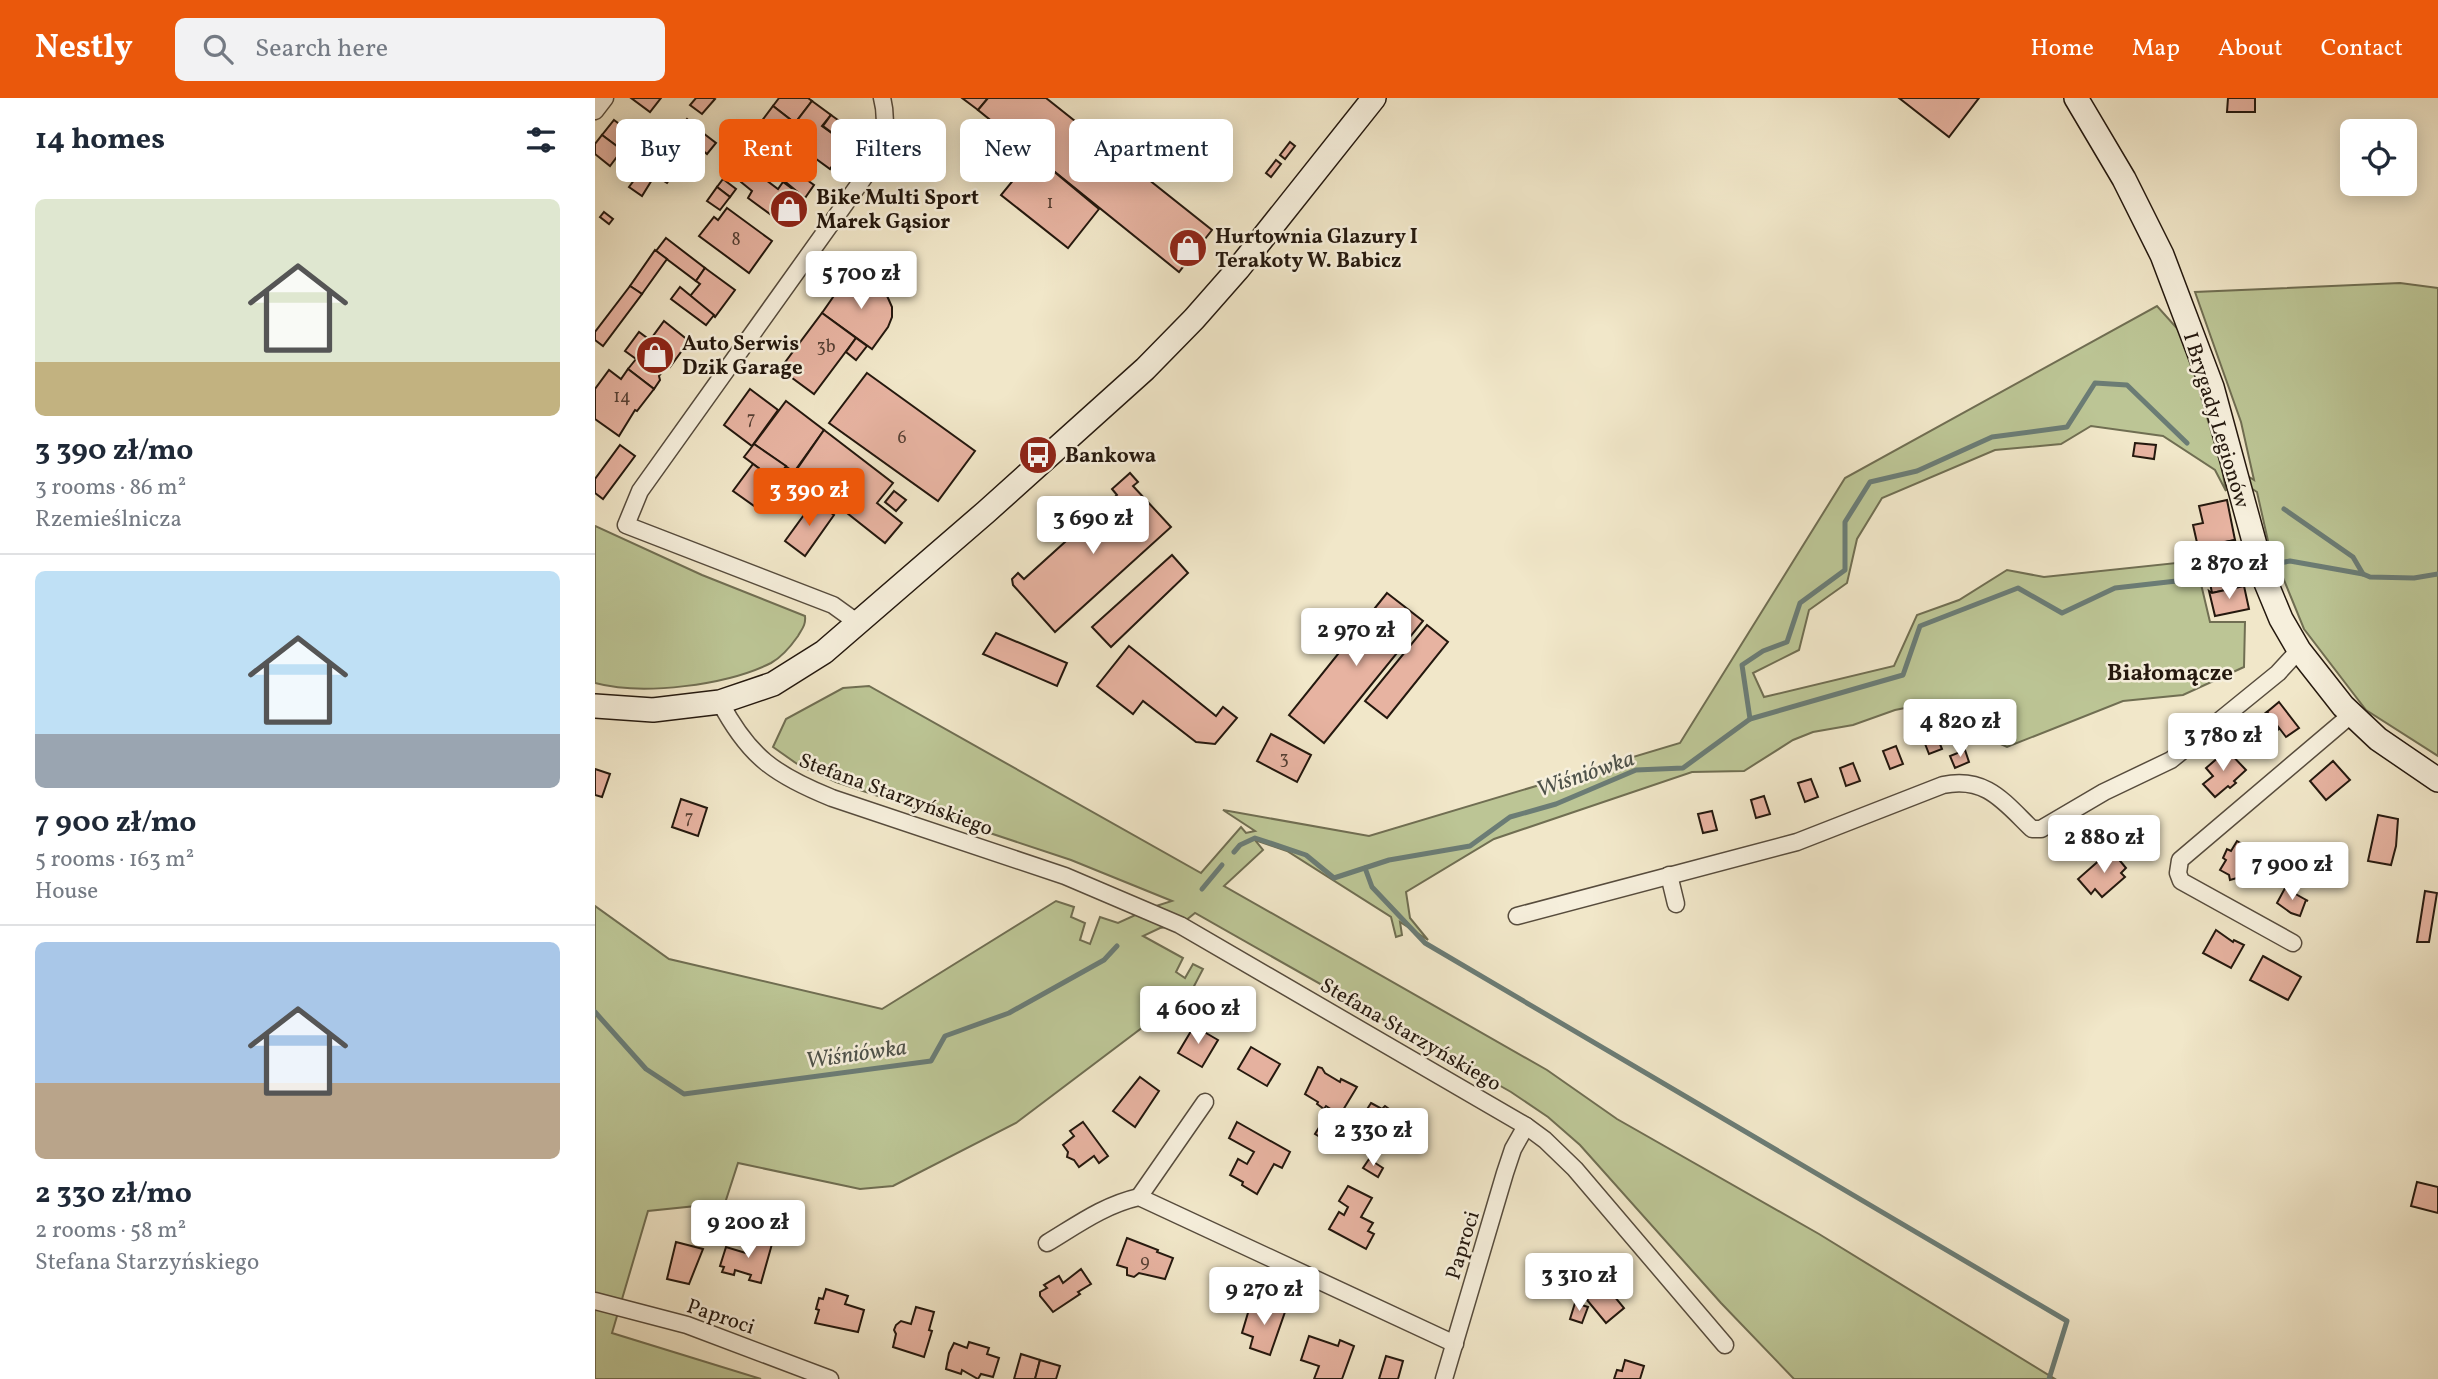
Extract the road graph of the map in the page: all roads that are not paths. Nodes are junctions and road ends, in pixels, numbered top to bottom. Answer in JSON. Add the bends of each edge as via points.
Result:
{"nodes":[{"id":1,"x":605,"y":98,"type":"edge"},
{"id":2,"x":882,"y":98,"type":"edge"},
{"id":3,"x":1374,"y":98,"type":"edge"},
{"id":4,"x":2076,"y":98,"type":"edge"},
{"id":5,"x":595,"y":111,"type":"edge"},
{"id":6,"x":858,"y":623,"type":"junction"},
{"id":7,"x":2299,"y":650,"type":"junction"},
{"id":8,"x":720,"y":702,"type":"junction"},
{"id":9,"x":595,"y":706,"type":"edge"},
{"id":10,"x":2352,"y":714,"type":"junction"},
{"id":11,"x":2438,"y":780,"type":"edge"},
{"id":12,"x":1669,"y":875,"type":"junction"},
{"id":13,"x":1676,"y":904,"type":"dead end"},
{"id":14,"x":1517,"y":916,"type":"dead end"},
{"id":15,"x":2293,"y":943,"type":"dead end"},
{"id":16,"x":1205,"y":1102,"type":"dead end"},
{"id":17,"x":1526,"y":1126,"type":"junction"},
{"id":18,"x":1139,"y":1197,"type":"junction"},
{"id":19,"x":1047,"y":1243,"type":"dead end"},
{"id":20,"x":595,"y":1301,"type":"edge"},
{"id":21,"x":1454,"y":1344,"type":"junction"},
{"id":22,"x":1725,"y":1345,"type":"dead end"},
{"id":23,"x":830,"y":1379,"type":"edge"},
{"id":24,"x":1444,"y":1379,"type":"edge"}],
"edges":[{"from":1,"to":5,"type":"street"},
{"from":2,"to":6,"type":"street","via":[[886,122],[881,149],[870,169],[640,491],[625,525],[833,605]]},
{"from":3,"to":6,"type":"street","via":[[1238,269],[1154,360]]},
{"from":4,"to":7,"type":"street","name":"I Brygady Legionów","via":[[2124,178],[2162,255],[2212,387],[2264,578]]},
{"from":6,"to":8,"type":"street","via":[[793,673]]},
{"from":7,"to":10,"type":"street","name":"I Brygady Legionów"},
{"from":7,"to":12,"type":"street","via":[[2278,673],[2171,760],[2041,829],[2032,829],[1990,790],[1959,782],[1797,842]]},
{"from":8,"to":9,"type":"street","via":[[653,710]]},
{"from":8,"to":17,"type":"street","name":"Stefana Starzyńskiego","via":[[744,741],[795,783],[1065,876],[1180,925]]},
{"from":10,"to":11,"type":"street","name":"I Brygady Legionów","via":[[2378,739]]},
{"from":10,"to":15,"type":"street","via":[[2180,860],[2181,881]]},
{"from":12,"to":13,"type":"street"},
{"from":12,"to":14,"type":"street"},
{"from":16,"to":18,"type":"street"},
{"from":17,"to":21,"type":"street","name":"Paproci","via":[[1508,1165]]},
{"from":17,"to":22,"type":"street","name":"Stefana Starzyńskiego","via":[[1575,1169]]},
{"from":18,"to":19,"type":"street","via":[[1101,1209]]},
{"from":18,"to":21,"type":"street"},
{"from":20,"to":23,"type":"street","name":"Paproci","via":[[687,1325]]},
{"from":21,"to":24,"type":"street","name":"Paproci"}]}
